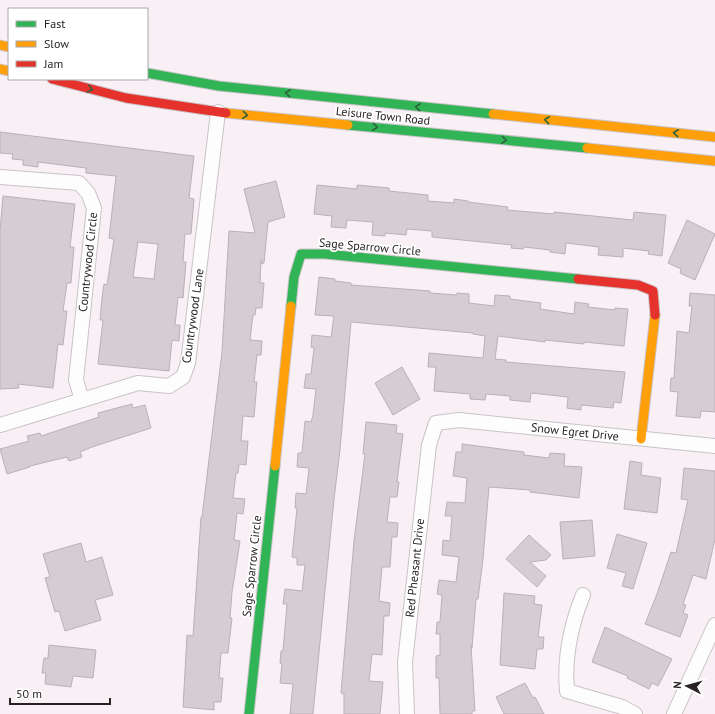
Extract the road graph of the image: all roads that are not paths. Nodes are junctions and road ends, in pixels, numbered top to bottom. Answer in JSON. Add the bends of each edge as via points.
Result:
{"nodes":[{"id":1,"x":148,"y":73,"type":"edge"},
{"id":2,"x":56,"y":80,"type":"edge"},
{"id":3,"x":218,"y":112,"type":"junction"},
{"id":4,"x":715,"y":137,"type":"edge"},
{"id":5,"x":715,"y":161,"type":"edge"},
{"id":6,"x":0,"y":176,"type":"edge"},
{"id":7,"x":82,"y":400,"type":"junction"},
{"id":8,"x":436,"y":424,"type":"joint"},
{"id":9,"x":0,"y":425,"type":"edge"},
{"id":10,"x":641,"y":439,"type":"junction"},
{"id":11,"x":715,"y":446,"type":"edge"},
{"id":12,"x":583,"y":595,"type":"dead end"},
{"id":13,"x":715,"y":625,"type":"edge"},
{"id":14,"x":249,"y":714,"type":"edge"},
{"id":15,"x":407,"y":714,"type":"edge"},
{"id":16,"x":635,"y":714,"type":"edge"},
{"id":17,"x":674,"y":714,"type":"edge"}],
"edges":[{"from":4,"to":1,"type":"main road","name":"Leisure Town Road","one_way":true,"via":[[219,86]]},
{"from":2,"to":3,"type":"main road","name":"Leisure Town Road","one_way":true,"via":[[126,98]]},
{"from":3,"to":5,"type":"main road","name":"Leisure Town Road","one_way":true},
{"from":3,"to":7,"type":"street","name":"Countrywood Lane","via":[[188,363],[183,377],[168,386],[138,383]]},
{"from":6,"to":7,"type":"street","name":"Countrywood Circle","via":[[79,184],[88,194],[94,208],[76,380]]},
{"from":7,"to":9,"type":"street","name":"Countrywood Lane"},
{"from":8,"to":10,"type":"street","name":"Snow Egret Drive","via":[[459,420]]},
{"from":8,"to":15,"type":"street","name":"Red Pheasant Drive","via":[[429,445],[405,662]]},
{"from":10,"to":11,"type":"street","name":"Snow Egret Drive"},
{"from":10,"to":14,"type":"main road","name":"Sage Sparrow Circle","via":[[655,314],[653,291],[638,285],[325,254],[301,254],[294,277]]},
{"from":12,"to":16,"type":"street","via":[[573,620],[566,673],[567,691],[622,707]]},
{"from":13,"to":17,"type":"street"}]}
